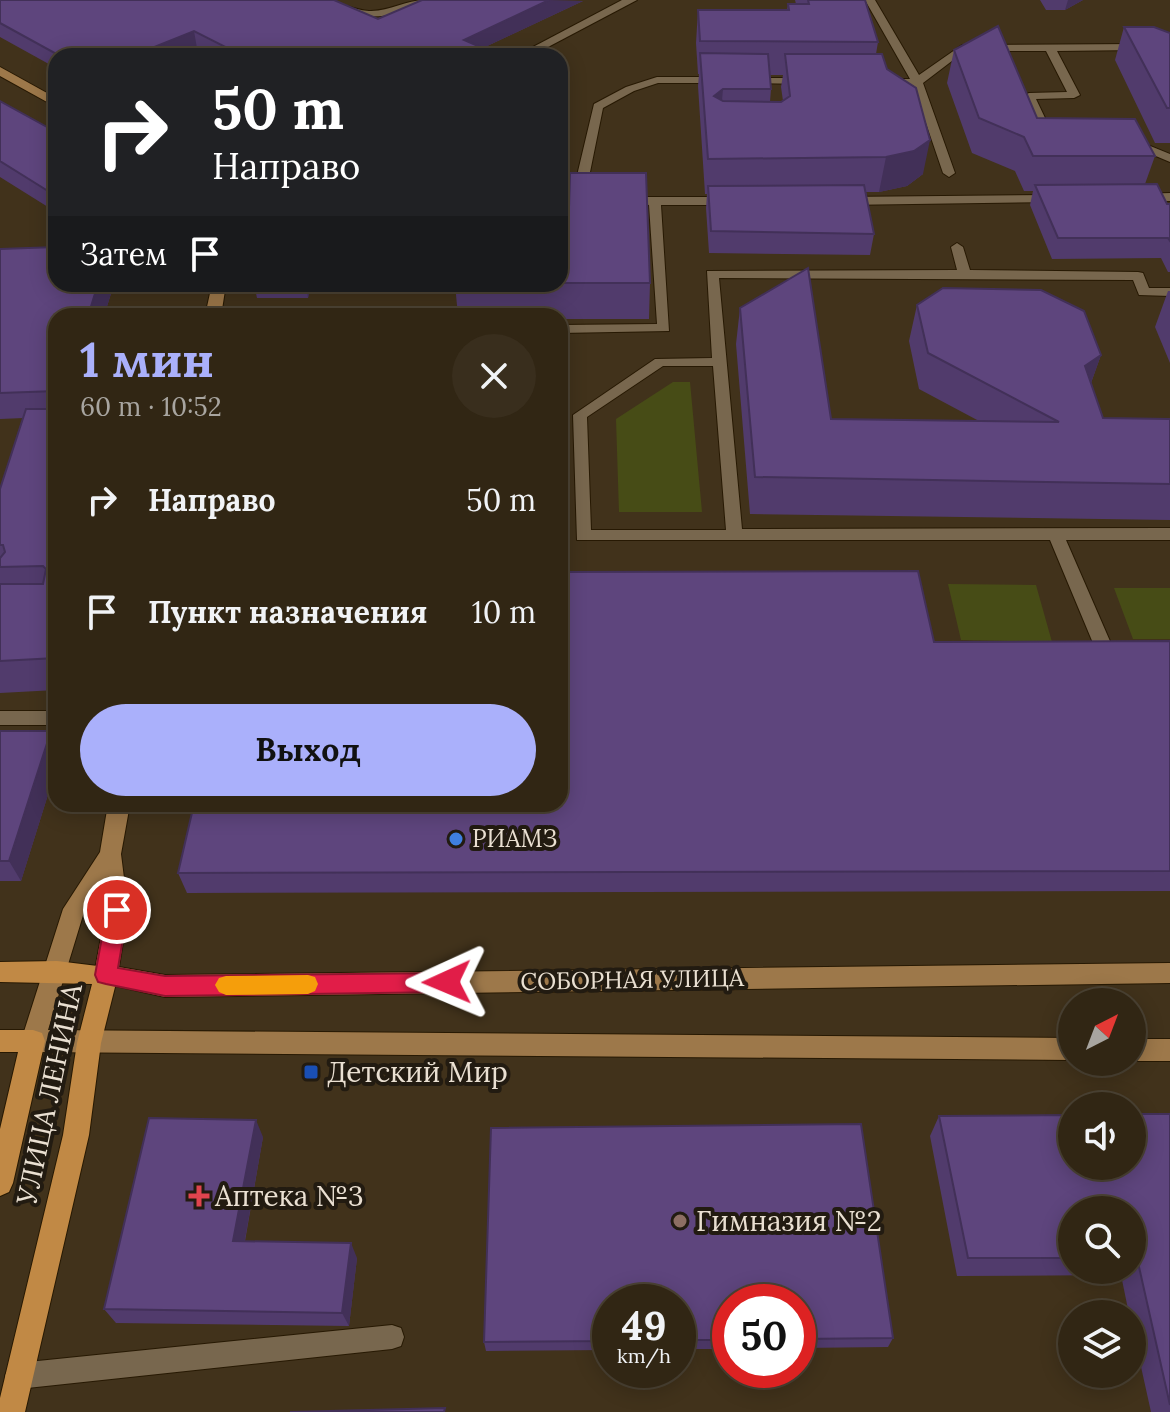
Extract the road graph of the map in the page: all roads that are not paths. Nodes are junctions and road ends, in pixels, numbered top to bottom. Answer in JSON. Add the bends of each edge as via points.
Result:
{"nodes":[{"id":1,"x":324,"y":0,"type":"edge"},
{"id":2,"x":420,"y":0,"type":"edge"},
{"id":3,"x":631,"y":0,"type":"edge"},
{"id":4,"x":870,"y":0,"type":"edge"},
{"id":5,"x":1150,"y":47,"type":"edge"},
{"id":6,"x":538,"y":48,"type":"edge"},
{"id":7,"x":1050,"y":48,"type":"junction"},
{"id":8,"x":0,"y":71,"type":"edge"},
{"id":9,"x":815,"y":81,"type":"edge"},
{"id":10,"x":874,"y":82,"type":"edge"},
{"id":11,"x":917,"y":82,"type":"junction"},
{"id":12,"x":48,"y":98,"type":"edge"},
{"id":13,"x":1114,"y":141,"type":"edge"},
{"id":14,"x":1067,"y":142,"type":"edge"},
{"id":15,"x":1170,"y":158,"type":"edge"},
{"id":16,"x":949,"y":173,"type":"dead end"},
{"id":17,"x":581,"y":187,"type":"junction"},
{"id":18,"x":568,"y":189,"type":"edge"},
{"id":19,"x":596,"y":191,"type":"edge"},
{"id":20,"x":611,"y":194,"type":"edge"},
{"id":21,"x":1170,"y":197,"type":"edge"},
{"id":22,"x":1122,"y":198,"type":"edge"},
{"id":23,"x":1074,"y":199,"type":"edge"},
{"id":24,"x":655,"y":201,"type":"junction"},
{"id":25,"x":748,"y":201,"type":"edge"},
{"id":26,"x":825,"y":201,"type":"edge"},
{"id":27,"x":957,"y":247,"type":"dead end"},
{"id":28,"x":965,"y":274,"type":"junction"},
{"id":29,"x":1170,"y":292,"type":"edge"},
{"id":30,"x":568,"y":329,"type":"edge"},
{"id":31,"x":719,"y":362,"type":"junction"},
{"id":32,"x":1056,"y":534,"type":"junction"},
{"id":33,"x":1170,"y":534,"type":"edge"},
{"id":34,"x":734,"y":535,"type":"junction"},
{"id":35,"x":1107,"y":655,"type":"edge"},
{"id":36,"x":0,"y":718,"type":"edge"},
{"id":37,"x":48,"y":718,"type":"edge"},
{"id":38,"x":118,"y":812,"type":"edge"},
{"id":39,"x":110,"y":854,"type":"junction"},
{"id":40,"x":57,"y":971,"type":"junction"},
{"id":41,"x":0,"y":972,"type":"edge"},
{"id":42,"x":1170,"y":973,"type":"edge"},
{"id":43,"x":106,"y":975,"type":"junction"},
{"id":44,"x":0,"y":1041,"type":"edge"},
{"id":45,"x":33,"y":1041,"type":"junction"},
{"id":46,"x":89,"y":1043,"type":"junction"},
{"id":47,"x":1058,"y":1049,"type":"edge"},
{"id":48,"x":1146,"y":1050,"type":"edge"},
{"id":49,"x":1170,"y":1050,"type":"edge"},
{"id":50,"x":0,"y":1183,"type":"edge"},
{"id":51,"x":392,"y":1337,"type":"dead end"},
{"id":52,"x":18,"y":1376,"type":"junction"},
{"id":53,"x":11,"y":1412,"type":"edge"}],
"edges":[{"from":1,"to":2,"type":"lane","via":[[372,16]]},
{"from":3,"to":6,"type":"street"},
{"from":4,"to":11,"type":"lane"},
{"from":5,"to":7,"type":"lane"},
{"from":7,"to":11,"type":"lane","via":[[962,48]]},
{"from":7,"to":14,"type":"lane","via":[[1074,95],[1029,96],[1051,142]]},
{"from":8,"to":12,"type":"main road"},
{"from":9,"to":17,"type":"lane","via":[[772,87],[657,80],[630,89],[598,106]]},
{"from":10,"to":11,"type":"lane"},
{"from":11,"to":16,"type":"lane"},
{"from":13,"to":15,"type":"lane","via":[[1130,141]]},
{"from":17,"to":18,"type":"lane"},
{"from":17,"to":19,"type":"lane"},
{"from":20,"to":24,"type":"lane"},
{"from":21,"to":22,"type":"lane"},
{"from":23,"to":26,"type":"lane"},
{"from":24,"to":25,"type":"lane"},
{"from":24,"to":30,"type":"lane","via":[[664,328]]},
{"from":27,"to":28,"type":"lane"},
{"from":28,"to":29,"type":"lane","via":[[1138,276],[1144,292]]},
{"from":28,"to":31,"type":"lane","via":[[712,274]]},
{"from":31,"to":34,"type":"lane"},
{"from":31,"to":34,"type":"lane","via":[[660,362],[580,415],[583,536]]},
{"from":32,"to":33,"type":"lane"},
{"from":32,"to":34,"type":"lane"},
{"from":32,"to":35,"type":"lane"},
{"from":36,"to":37,"type":"lane"},
{"from":38,"to":39,"type":"main road"},
{"from":39,"to":40,"type":"main road","name":"УЛИЦА ЛЕНИНА","via":[[74,909]]},
{"from":39,"to":43,"type":"main road","via":[[117,910]]},
{"from":40,"to":41,"type":"main road","name":"СОБОРНАЯ УЛИЦА"},
{"from":40,"to":43,"type":"main road","name":"СОБОРНАЯ УЛИЦА"},
{"from":40,"to":45,"type":"main road","name":"УЛИЦА ЛЕНИНА"},
{"from":42,"to":43,"type":"main road","name":"СОБОРНАЯ УЛИЦА","via":[[165,986]]},
{"from":43,"to":46,"type":"main road","name":"УЛИЦА ЛЕНИНА"},
{"from":44,"to":45,"type":"main road"},
{"from":45,"to":46,"type":"main road"},
{"from":45,"to":50,"type":"main road","name":"УЛИЦА ЛЕНИНА"},
{"from":46,"to":47,"type":"main road"},
{"from":46,"to":52,"type":"main road","name":"УЛИЦА ЛЕНИНА","via":[[76,1135]]},
{"from":48,"to":49,"type":"main road"},
{"from":51,"to":52,"type":"lane"},
{"from":52,"to":53,"type":"main road","name":"УЛИЦА ЛЕНИНА"}]}
